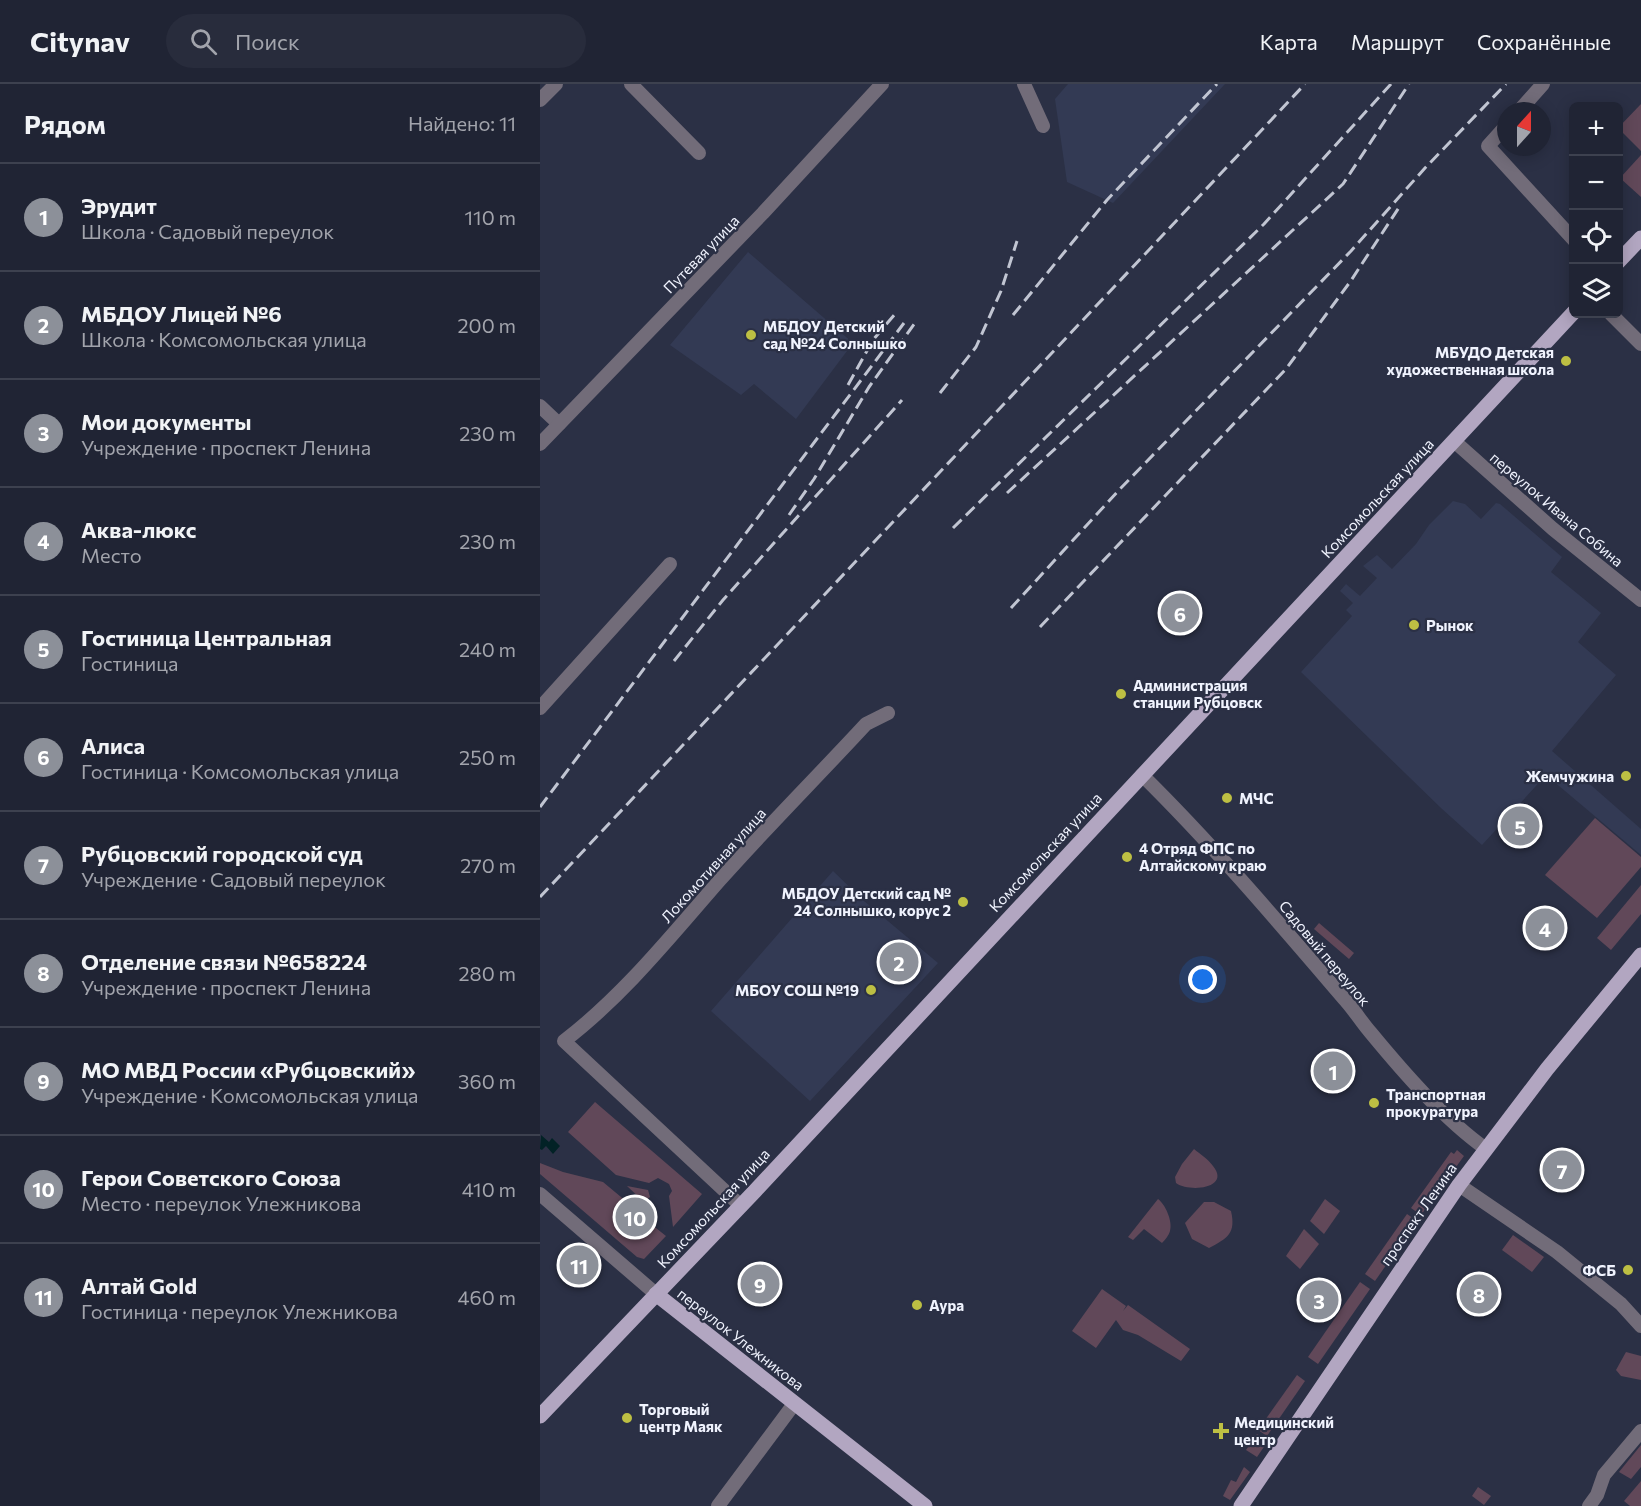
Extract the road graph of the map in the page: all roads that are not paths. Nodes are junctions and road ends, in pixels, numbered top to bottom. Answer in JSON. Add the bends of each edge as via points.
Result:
{"nodes":[{"id":1,"x":556,"y":84,"type":"edge"},
{"id":2,"x":631,"y":84,"type":"edge"},
{"id":3,"x":882,"y":84,"type":"edge"},
{"id":4,"x":1024,"y":84,"type":"edge"},
{"id":5,"x":1543,"y":84,"type":"edge"},
{"id":6,"x":540,"y":100,"type":"edge"},
{"id":7,"x":1527,"y":102,"type":"edge"},
{"id":8,"x":1043,"y":126,"type":"dead end"},
{"id":9,"x":1497,"y":136,"type":"edge"},
{"id":10,"x":699,"y":153,"type":"dead end"},
{"id":11,"x":1497,"y":156,"type":"edge"},
{"id":12,"x":1497,"y":156,"type":"edge"},
{"id":13,"x":1569,"y":235,"type":"edge"},
{"id":14,"x":1641,"y":238,"type":"edge"},
{"id":15,"x":1623,"y":257,"type":"edge"},
{"id":16,"x":1569,"y":317,"type":"edge"},
{"id":17,"x":1615,"y":318,"type":"edge"},
{"id":18,"x":1641,"y":344,"type":"edge"},
{"id":19,"x":540,"y":406,"type":"edge"},
{"id":20,"x":559,"y":423,"type":"junction"},
{"id":21,"x":1454,"y":441,"type":"junction"},
{"id":22,"x":540,"y":444,"type":"edge"},
{"id":23,"x":670,"y":564,"type":"dead end"},
{"id":24,"x":1641,"y":600,"type":"edge"},
{"id":25,"x":540,"y":708,"type":"edge"},
{"id":26,"x":888,"y":712,"type":"dead end"},
{"id":27,"x":1142,"y":775,"type":"junction"},
{"id":28,"x":1641,"y":955,"type":"edge"},
{"id":29,"x":1486,"y":1149,"type":"junction"},
{"id":30,"x":1460,"y":1185,"type":"junction"},
{"id":31,"x":540,"y":1194,"type":"edge"},
{"id":32,"x":741,"y":1206,"type":"junction"},
{"id":33,"x":656,"y":1294,"type":"junction"},
{"id":34,"x":1641,"y":1326,"type":"edge"},
{"id":35,"x":794,"y":1404,"type":"junction"},
{"id":36,"x":540,"y":1416,"type":"edge"},
{"id":37,"x":1641,"y":1431,"type":"edge"},
{"id":38,"x":921,"y":1505,"type":"edge"},
{"id":39,"x":718,"y":1506,"type":"edge"},
{"id":40,"x":1241,"y":1506,"type":"edge"},
{"id":41,"x":1589,"y":1506,"type":"edge"}],
"edges":[{"from":1,"to":6,"type":"street"},
{"from":2,"to":10,"type":"street"},
{"from":3,"to":20,"type":"street","name":"Путевая улица"},
{"from":4,"to":8,"type":"street"},
{"from":5,"to":7,"type":"street"},
{"from":9,"to":12,"type":"street","via":[[1488,146]]},
{"from":11,"to":13,"type":"street"},
{"from":14,"to":15,"type":"main road"},
{"from":16,"to":21,"type":"main road","name":"Комсомольская улица"},
{"from":17,"to":18,"type":"street"},
{"from":19,"to":20,"type":"street"},
{"from":20,"to":22,"type":"street","name":"Путевая улица"},
{"from":21,"to":24,"type":"street","name":"переулок Ивана Собина"},
{"from":21,"to":27,"type":"main road","name":"Комсомольская улица"},
{"from":23,"to":25,"type":"street"},
{"from":26,"to":32,"type":"street","name":"Локомотивная улица","via":[[866,724],[624,989],[564,1041]]},
{"from":27,"to":29,"type":"street","name":"Садовый переулок","via":[[1252,892],[1392,1058],[1469,1137]]},
{"from":27,"to":32,"type":"main road","name":"Комсомольская улица"},
{"from":28,"to":29,"type":"main road","name":"проспект Ленина"},
{"from":29,"to":30,"type":"main road","name":"проспект Ленина"},
{"from":30,"to":34,"type":"street","via":[[1557,1252],[1621,1304]]},
{"from":30,"to":40,"type":"main road","name":"проспект Ленина"},
{"from":31,"to":33,"type":"street","name":"переулок Улежникова"},
{"from":32,"to":33,"type":"main road","name":"Комсомольская улица"},
{"from":33,"to":35,"type":"main road","name":"переулок Улежникова"},
{"from":33,"to":36,"type":"main road","name":"Комсомольская улица"},
{"from":35,"to":38,"type":"main road","name":"переулок Улежникова"},
{"from":35,"to":39,"type":"street"},
{"from":37,"to":41,"type":"street","via":[[1604,1475]]}]}
